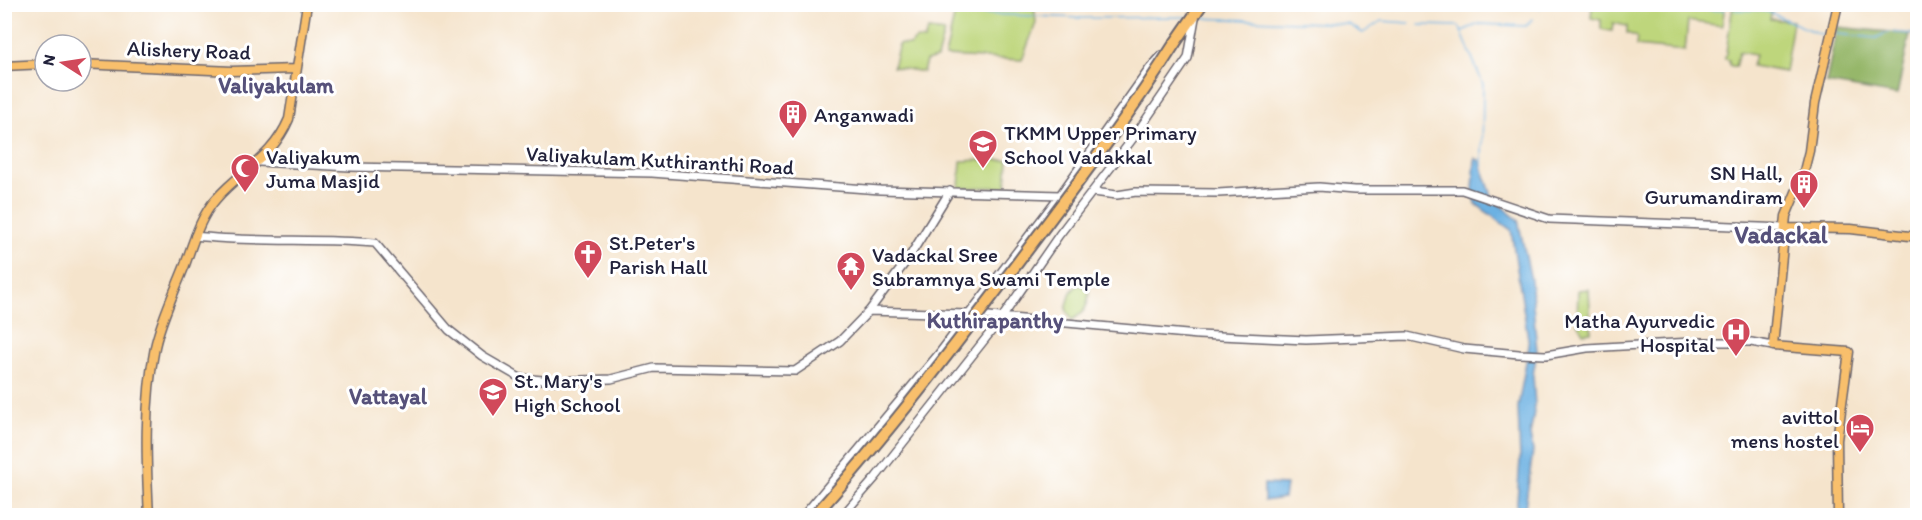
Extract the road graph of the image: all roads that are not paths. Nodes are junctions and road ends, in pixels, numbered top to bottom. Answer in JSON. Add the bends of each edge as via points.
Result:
{"nodes":[{"id":1,"x":307,"y":4,"type":"edge"},
{"id":2,"x":1838,"y":4,"type":"edge"},
{"id":3,"x":1199,"y":9,"type":"edge"},
{"id":4,"x":1175,"y":43,"type":"junction"},
{"id":5,"x":33,"y":65,"type":"edge"},
{"id":6,"x":93,"y":65,"type":"edge"},
{"id":7,"x":4,"y":66,"type":"edge"},
{"id":8,"x":295,"y":69,"type":"junction"},
{"id":9,"x":259,"y":162,"type":"junction"},
{"id":10,"x":950,"y":191,"type":"junction"},
{"id":11,"x":1093,"y":192,"type":"junction"},
{"id":12,"x":1060,"y":195,"type":"junction"},
{"id":13,"x":1786,"y":228,"type":"junction"},
{"id":14,"x":195,"y":236,"type":"junction"},
{"id":15,"x":1917,"y":237,"type":"edge"},
{"id":16,"x":869,"y":311,"type":"junction"},
{"id":17,"x":967,"y":314,"type":"junction"},
{"id":18,"x":1001,"y":319,"type":"junction"},
{"id":19,"x":1773,"y":346,"type":"junction"},
{"id":20,"x":149,"y":516,"type":"edge"},
{"id":21,"x":803,"y":516,"type":"edge"},
{"id":22,"x":814,"y":516,"type":"edge"},
{"id":23,"x":842,"y":516,"type":"edge"},
{"id":24,"x":1838,"y":516,"type":"edge"}],
"edges":[{"from":1,"to":8,"type":"main road"},
{"from":2,"to":13,"type":"main road","via":[[1815,103],[1809,151],[1786,216]]},
{"from":3,"to":4,"type":"highway"},
{"from":3,"to":11,"type":"street","via":[[1188,58]]},
{"from":4,"to":12,"type":"street","via":[[1150,68]]},
{"from":4,"to":22,"type":"highway","bridge":true,"via":[[1108,142],[978,315],[862,462]]},
{"from":5,"to":7,"type":"main road"},
{"from":6,"to":8,"type":"main road","name":"Alishery Road","via":[[232,71]]},
{"from":8,"to":9,"type":"main road","via":[[289,119],[272,150]]},
{"from":9,"to":10,"type":"street","name":"Valiyakulam Kuthiranthi Road","via":[[652,173],[880,190]]},
{"from":9,"to":14,"type":"main road","via":[[216,199]]},
{"from":10,"to":12,"type":"street","name":"Valiyakulam Kuthiranthi Road"},
{"from":10,"to":16,"type":"street","via":[[908,259]]},
{"from":11,"to":13,"type":"street","via":[[1218,193],[1319,187],[1462,190],[1549,219]]},
{"from":11,"to":18,"type":"street"},
{"from":12,"to":17,"type":"street"},
{"from":13,"to":15,"type":"main road","via":[[1851,229]]},
{"from":13,"to":19,"type":"main road"},
{"from":14,"to":16,"type":"street","via":[[375,243],[449,330],[482,356],[520,378],[611,379],[654,368],[795,371],[840,341]]},
{"from":14,"to":20,"type":"main road","via":[[155,345],[147,410]]},
{"from":16,"to":17,"type":"street"},
{"from":17,"to":18,"type":"street"},
{"from":17,"to":21,"type":"street","via":[[901,401]]},
{"from":18,"to":19,"type":"street","via":[[1306,340],[1407,336],[1464,349],[1546,355],[1587,348],[1692,342]]},
{"from":18,"to":23,"type":"street"},
{"from":19,"to":24,"type":"main road","via":[[1849,352],[1837,440]]}]}
